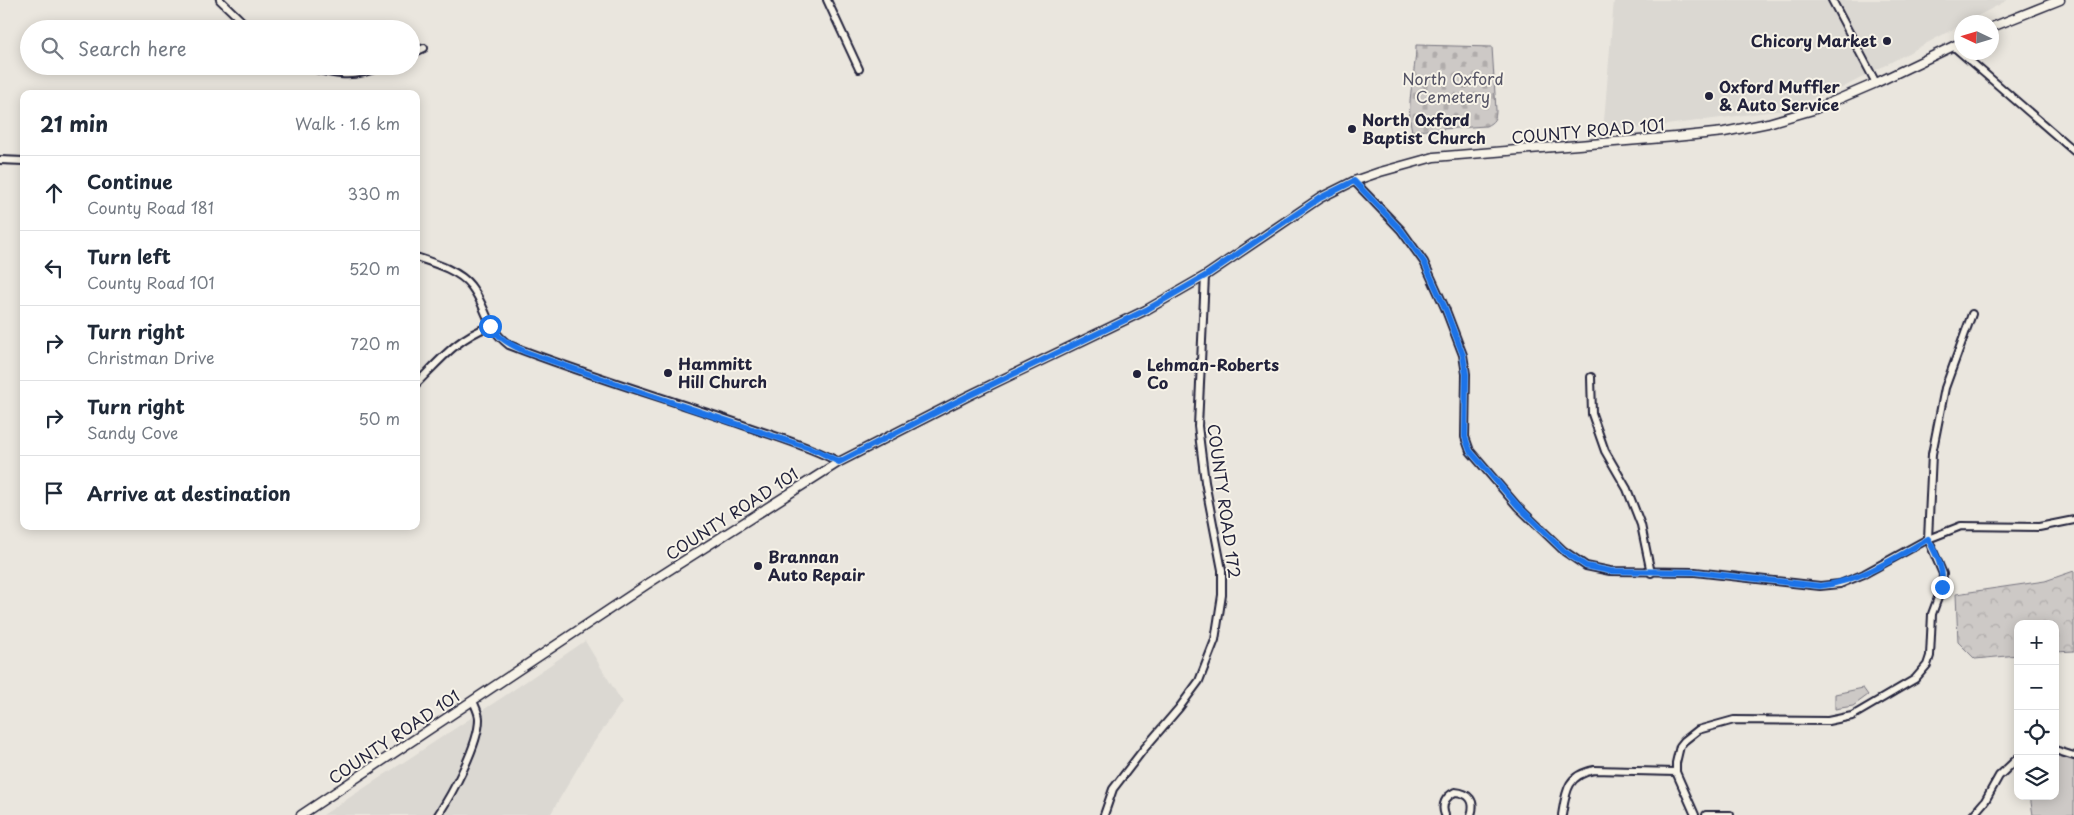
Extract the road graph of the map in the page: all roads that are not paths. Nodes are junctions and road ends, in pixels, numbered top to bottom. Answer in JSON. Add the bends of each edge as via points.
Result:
{"nodes":[{"id":1,"x":220,"y":0,"type":"edge"},
{"id":2,"x":827,"y":0,"type":"edge"},
{"id":3,"x":1832,"y":0,"type":"edge"},
{"id":4,"x":2060,"y":0,"type":"edge"},
{"id":5,"x":241,"y":20,"type":"edge"},
{"id":6,"x":1999,"y":24,"type":"edge"},
{"id":7,"x":1953,"y":46,"type":"joint"},
{"id":8,"x":424,"y":48,"type":"dead end"},
{"id":9,"x":420,"y":50,"type":"edge"},
{"id":10,"x":859,"y":69,"type":"dead end"},
{"id":11,"x":344,"y":75,"type":"edge"},
{"id":12,"x":359,"y":75,"type":"edge"},
{"id":13,"x":1876,"y":83,"type":"junction"},
{"id":14,"x":2074,"y":151,"type":"edge"},
{"id":15,"x":0,"y":160,"type":"edge"},
{"id":16,"x":20,"y":161,"type":"edge"},
{"id":17,"x":1354,"y":181,"type":"junction"},
{"id":18,"x":420,"y":258,"type":"edge"},
{"id":19,"x":1205,"y":276,"type":"junction"},
{"id":20,"x":1972,"y":314,"type":"dead end"},
{"id":21,"x":490,"y":326,"type":"junction"},
{"id":22,"x":1591,"y":377,"type":"dead end"},
{"id":23,"x":420,"y":380,"type":"edge"},
{"id":24,"x":839,"y":462,"type":"junction"},
{"id":25,"x":2074,"y":520,"type":"edge"},
{"id":26,"x":1928,"y":539,"type":"junction"},
{"id":27,"x":1651,"y":573,"type":"junction"},
{"id":28,"x":473,"y":701,"type":"junction"},
{"id":29,"x":2059,"y":751,"type":"edge"},
{"id":30,"x":2074,"y":756,"type":"edge"},
{"id":31,"x":2014,"y":762,"type":"edge"},
{"id":32,"x":1676,"y":772,"type":"junction"},
{"id":33,"x":301,"y":815,"type":"edge"},
{"id":34,"x":438,"y":815,"type":"edge"},
{"id":35,"x":1104,"y":815,"type":"edge"},
{"id":36,"x":1445,"y":815,"type":"edge"},
{"id":37,"x":1471,"y":815,"type":"edge"},
{"id":38,"x":1562,"y":815,"type":"edge"},
{"id":39,"x":1695,"y":815,"type":"edge"},
{"id":40,"x":1706,"y":815,"type":"edge"},
{"id":41,"x":1730,"y":815,"type":"edge"},
{"id":42,"x":1973,"y":815,"type":"edge"}],
"edges":[{"from":1,"to":5,"type":"street"},
{"from":2,"to":10,"type":"street"},
{"from":3,"to":13,"type":"street"},
{"from":4,"to":6,"type":"street"},
{"from":7,"to":13,"type":"street","name":"COUNTY ROAD 101"},
{"from":7,"to":14,"type":"street"},
{"from":8,"to":9,"type":"street"},
{"from":11,"to":12,"type":"street"},
{"from":13,"to":17,"type":"street","name":"COUNTY ROAD 101","via":[[1813,110],[1724,132],[1434,157]]},
{"from":15,"to":16,"type":"street"},
{"from":17,"to":19,"type":"street","name":"COUNTY ROAD 101","via":[[1316,200]]},
{"from":17,"to":27,"type":"street","via":[[1401,230],[1424,262],[1445,308],[1463,355],[1466,374],[1465,437],[1470,451],[1524,513],[1564,551],[1586,566]]},
{"from":18,"to":21,"type":"street","via":[[438,265],[471,285]]},
{"from":19,"to":24,"type":"street","name":"COUNTY ROAD 101","via":[[1146,310]]},
{"from":19,"to":35,"type":"street","name":"COUNTY ROAD 172","via":[[1198,426],[1222,570],[1222,595],[1214,640],[1199,682],[1113,789]]},
{"from":20,"to":26,"type":"street","via":[[1945,388],[1932,454]]},
{"from":21,"to":23,"type":"street","via":[[452,346]]},
{"from":21,"to":24,"type":"street","via":[[509,345],[526,352],[818,451]]},
{"from":22,"to":27,"type":"street","via":[[1592,414],[1605,451],[1627,489],[1641,525]]},
{"from":24,"to":28,"type":"street","name":"COUNTY ROAD 101","via":[[649,583]]},
{"from":25,"to":26,"type":"street","via":[[2039,527],[1961,526]]},
{"from":26,"to":27,"type":"street","via":[[1840,584],[1820,586],[1695,572]]},
{"from":26,"to":32,"type":"street","via":[[1942,567],[1942,587],[1932,614],[1930,656],[1927,665],[1914,679],[1864,710],[1840,719],[1734,720],[1698,730],[1680,746],[1676,754]]},
{"from":28,"to":33,"type":"street","name":"COUNTY ROAD 101"},
{"from":28,"to":34,"type":"street","via":[[480,717],[477,736]]},
{"from":29,"to":30,"type":"street"},
{"from":31,"to":42,"type":"street","via":[[1999,776]]},
{"from":32,"to":38,"type":"street","via":[[1586,771],[1568,786]]},
{"from":32,"to":39,"type":"street"},
{"from":36,"to":37,"type":"street","via":[[1445,800],[1455,792],[1463,793],[1472,800]]},
{"from":40,"to":41,"type":"street"}]}
